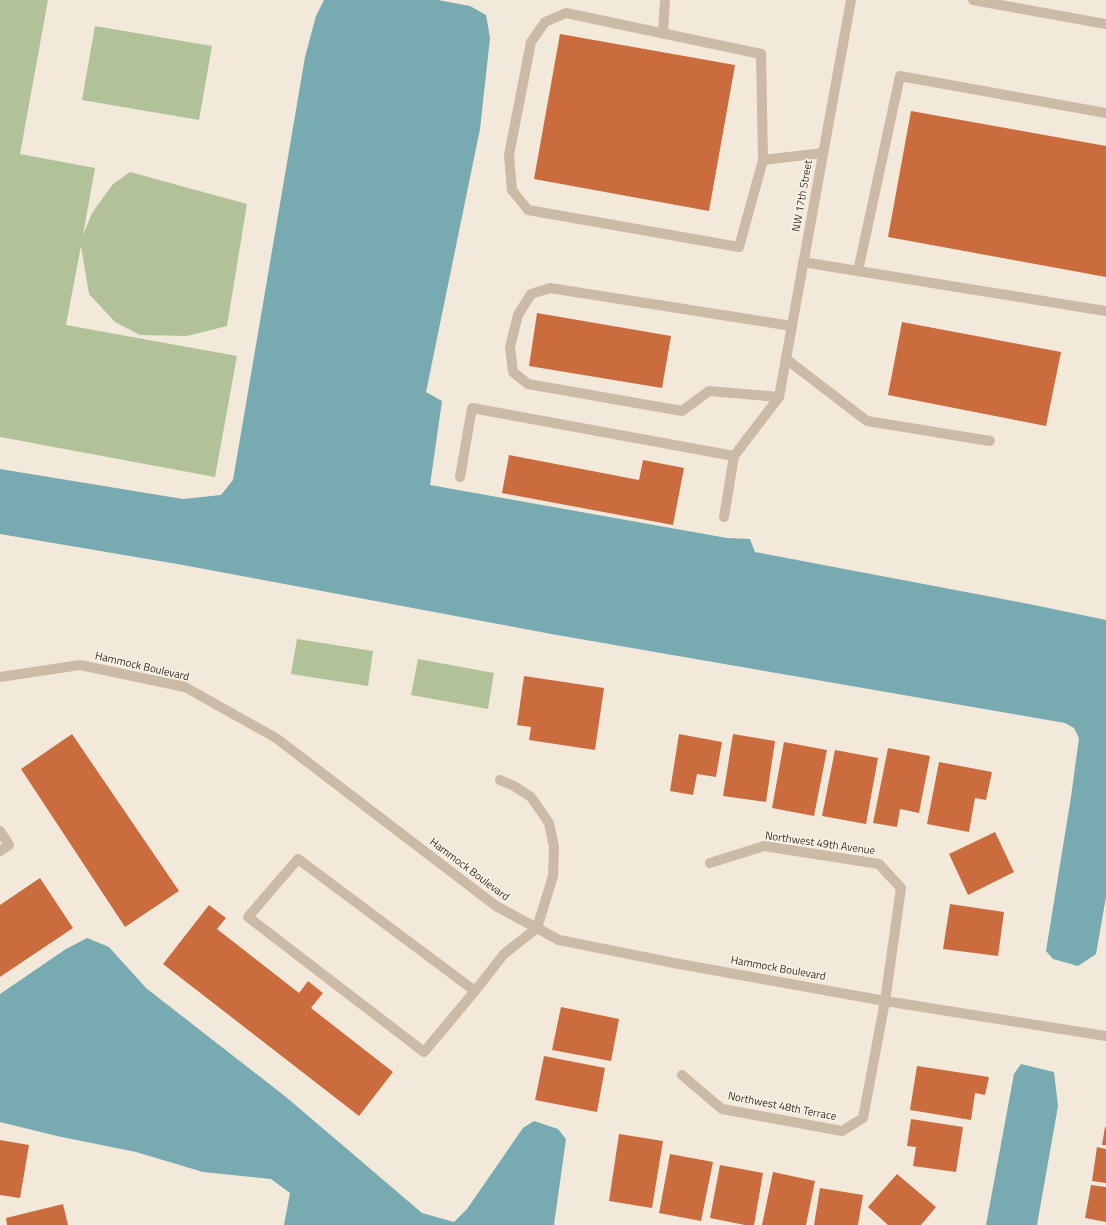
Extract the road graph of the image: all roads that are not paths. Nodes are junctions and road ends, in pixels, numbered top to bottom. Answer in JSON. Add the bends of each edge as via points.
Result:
{"nodes":[{"id":1,"x":665,"y":0,"type":"edge"},
{"id":2,"x":851,"y":0,"type":"edge"},
{"id":3,"x":974,"y":0,"type":"edge"},
{"id":4,"x":1106,"y":24,"type":"edge"},
{"id":5,"x":663,"y":33,"type":"junction"},
{"id":6,"x":1106,"y":113,"type":"edge"},
{"id":7,"x":823,"y":153,"type":"junction"},
{"id":8,"x":763,"y":160,"type":"junction"},
{"id":9,"x":803,"y":262,"type":"junction"},
{"id":10,"x":858,"y":271,"type":"junction"},
{"id":11,"x":1106,"y":311,"type":"edge"},
{"id":12,"x":792,"y":326,"type":"junction"},
{"id":13,"x":786,"y":359,"type":"junction"},
{"id":14,"x":779,"y":397,"type":"junction"},
{"id":15,"x":990,"y":441,"type":"dead end"},
{"id":16,"x":734,"y":456,"type":"junction"},
{"id":17,"x":460,"y":477,"type":"dead end"},
{"id":18,"x":724,"y":517,"type":"dead end"},
{"id":19,"x":0,"y":678,"type":"edge"},
{"id":20,"x":500,"y":780,"type":"dead end"},
{"id":21,"x":0,"y":831,"type":"edge"},
{"id":22,"x":0,"y":851,"type":"edge"},
{"id":23,"x":710,"y":862,"type":"dead end"},
{"id":24,"x":537,"y":928,"type":"junction"},
{"id":25,"x":475,"y":991,"type":"junction"},
{"id":26,"x":884,"y":1001,"type":"junction"},
{"id":27,"x":1106,"y":1036,"type":"edge"},
{"id":28,"x":682,"y":1075,"type":"dead end"}],
"edges":[{"from":1,"to":5,"type":"street"},
{"from":2,"to":7,"type":"street","name":"NW 17th Street"},
{"from":3,"to":4,"type":"street"},
{"from":5,"to":8,"type":"street","via":[[761,54]]},
{"from":5,"to":8,"type":"street","via":[[566,13],[545,22],[531,42],[528,57],[509,155],[512,190],[528,210],[739,247]]},
{"from":6,"to":10,"type":"street","via":[[900,76]]},
{"from":7,"to":8,"type":"street"},
{"from":7,"to":9,"type":"street","name":"NW 17th Street"},
{"from":9,"to":10,"type":"street"},
{"from":9,"to":12,"type":"street","name":"NW 17th Street"},
{"from":10,"to":11,"type":"street"},
{"from":12,"to":13,"type":"street","name":"NW 17th Street"},
{"from":12,"to":14,"type":"street","via":[[550,288],[531,294],[518,315],[510,347],[513,372],[528,384],[682,411],[709,391]]},
{"from":13,"to":14,"type":"street","name":"NW 17th Street"},
{"from":13,"to":15,"type":"street","via":[[867,421]]},
{"from":14,"to":16,"type":"street"},
{"from":16,"to":17,"type":"street","via":[[472,408]]},
{"from":16,"to":18,"type":"street"},
{"from":19,"to":24,"type":"street","name":"Hammock Boulevard","via":[[80,665],[185,687],[276,738],[496,906]]},
{"from":20,"to":24,"type":"street","via":[[531,797],[549,823],[554,847],[553,876]]},
{"from":21,"to":22,"type":"street","via":[[9,845]]},
{"from":23,"to":26,"type":"street","name":"Northwest 49th Avenue","via":[[764,846],[879,864],[901,888]]},
{"from":24,"to":25,"type":"street","via":[[504,954]]},
{"from":24,"to":26,"type":"street","name":"Hammock Boulevard","via":[[559,940]]},
{"from":25,"to":25,"type":"street","via":[[298,859],[248,917],[424,1052]]},
{"from":26,"to":27,"type":"street","name":"Hammock Boulevard"},
{"from":26,"to":28,"type":"street","name":"Northwest 48th Terrace","via":[[863,1118],[842,1132],[722,1109]]}]}
